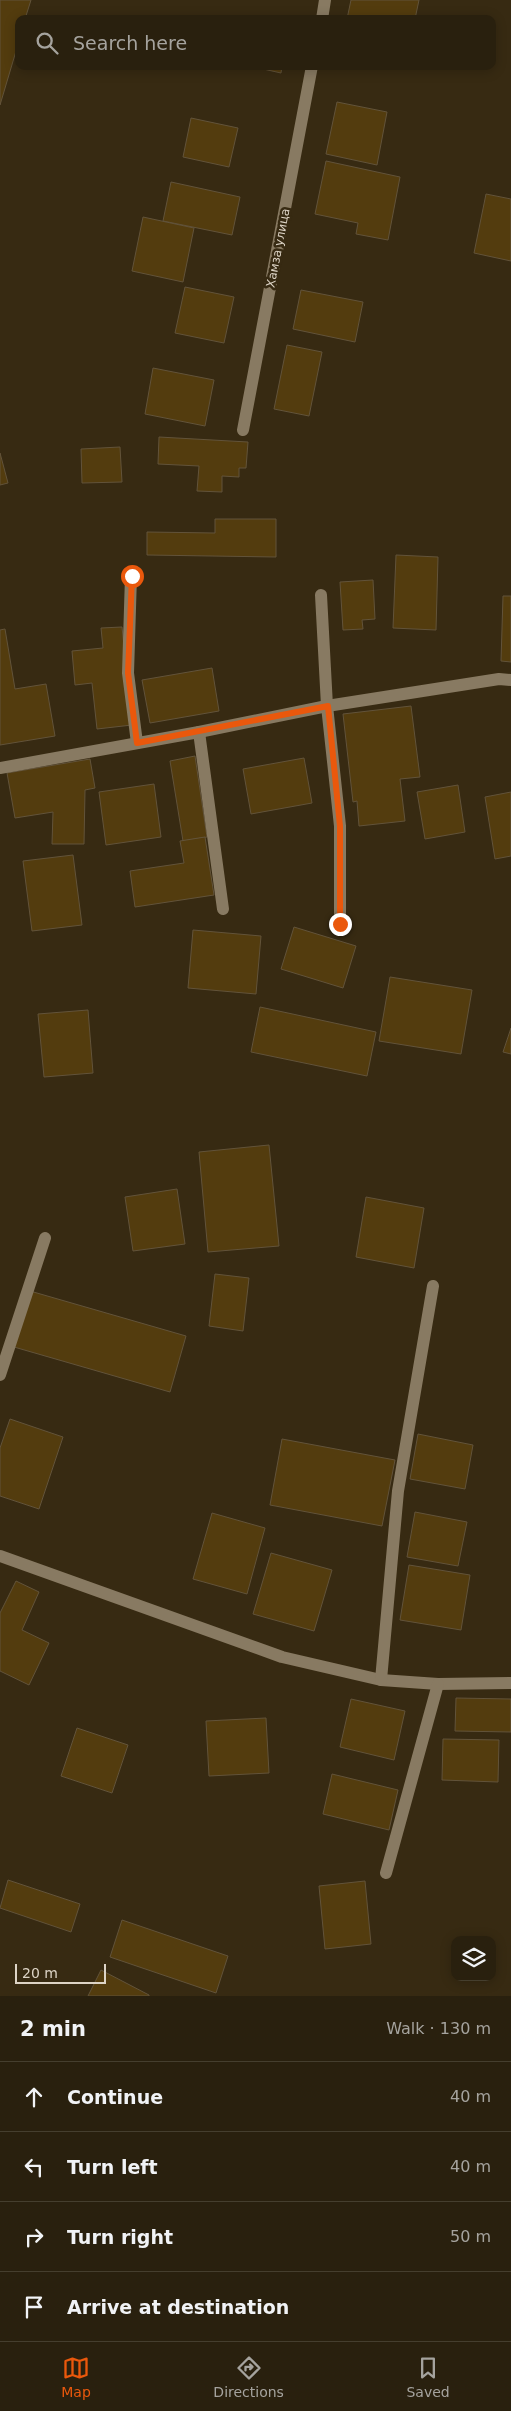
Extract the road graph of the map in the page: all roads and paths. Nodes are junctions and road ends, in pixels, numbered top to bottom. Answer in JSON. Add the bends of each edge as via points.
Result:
{"nodes":[{"id":1,"x":325,"y":0,"type":"edge"},
{"id":2,"x":323,"y":15,"type":"edge"},
{"id":3,"x":311,"y":70,"type":"edge"},
{"id":4,"x":243,"y":430,"type":"dead end"},
{"id":5,"x":132,"y":576,"type":"dead end"},
{"id":6,"x":321,"y":595,"type":"dead end"},
{"id":7,"x":511,"y":680,"type":"edge"},
{"id":8,"x":328,"y":706,"type":"junction"},
{"id":9,"x":199,"y":732,"type":"junction"},
{"id":10,"x":137,"y":743,"type":"junction"},
{"id":11,"x":0,"y":768,"type":"edge"},
{"id":12,"x":223,"y":909,"type":"dead end"},
{"id":13,"x":340,"y":924,"type":"dead end"},
{"id":14,"x":45,"y":1238,"type":"dead end"},
{"id":15,"x":433,"y":1286,"type":"dead end"},
{"id":16,"x":0,"y":1375,"type":"edge"},
{"id":17,"x":0,"y":1556,"type":"edge"},
{"id":18,"x":381,"y":1680,"type":"junction"},
{"id":19,"x":511,"y":1683,"type":"edge"},
{"id":20,"x":438,"y":1684,"type":"junction"},
{"id":21,"x":386,"y":1873,"type":"dead end"}],
"edges":[{"from":1,"to":2,"type":"street"},
{"from":3,"to":4,"type":"street","name":"Хамза улица"},
{"from":5,"to":10,"type":"street","via":[[128,673]]},
{"from":6,"to":8,"type":"street"},
{"from":7,"to":8,"type":"street","via":[[499,679]]},
{"from":8,"to":9,"type":"street"},
{"from":8,"to":13,"type":"street","via":[[340,826]]},
{"from":9,"to":10,"type":"street"},
{"from":9,"to":12,"type":"street"},
{"from":10,"to":11,"type":"street"},
{"from":14,"to":16,"type":"street"},
{"from":15,"to":18,"type":"street","via":[[398,1491]]},
{"from":17,"to":18,"type":"street","via":[[282,1658]]},
{"from":18,"to":20,"type":"street"},
{"from":19,"to":20,"type":"street"},
{"from":20,"to":21,"type":"street"}]}
